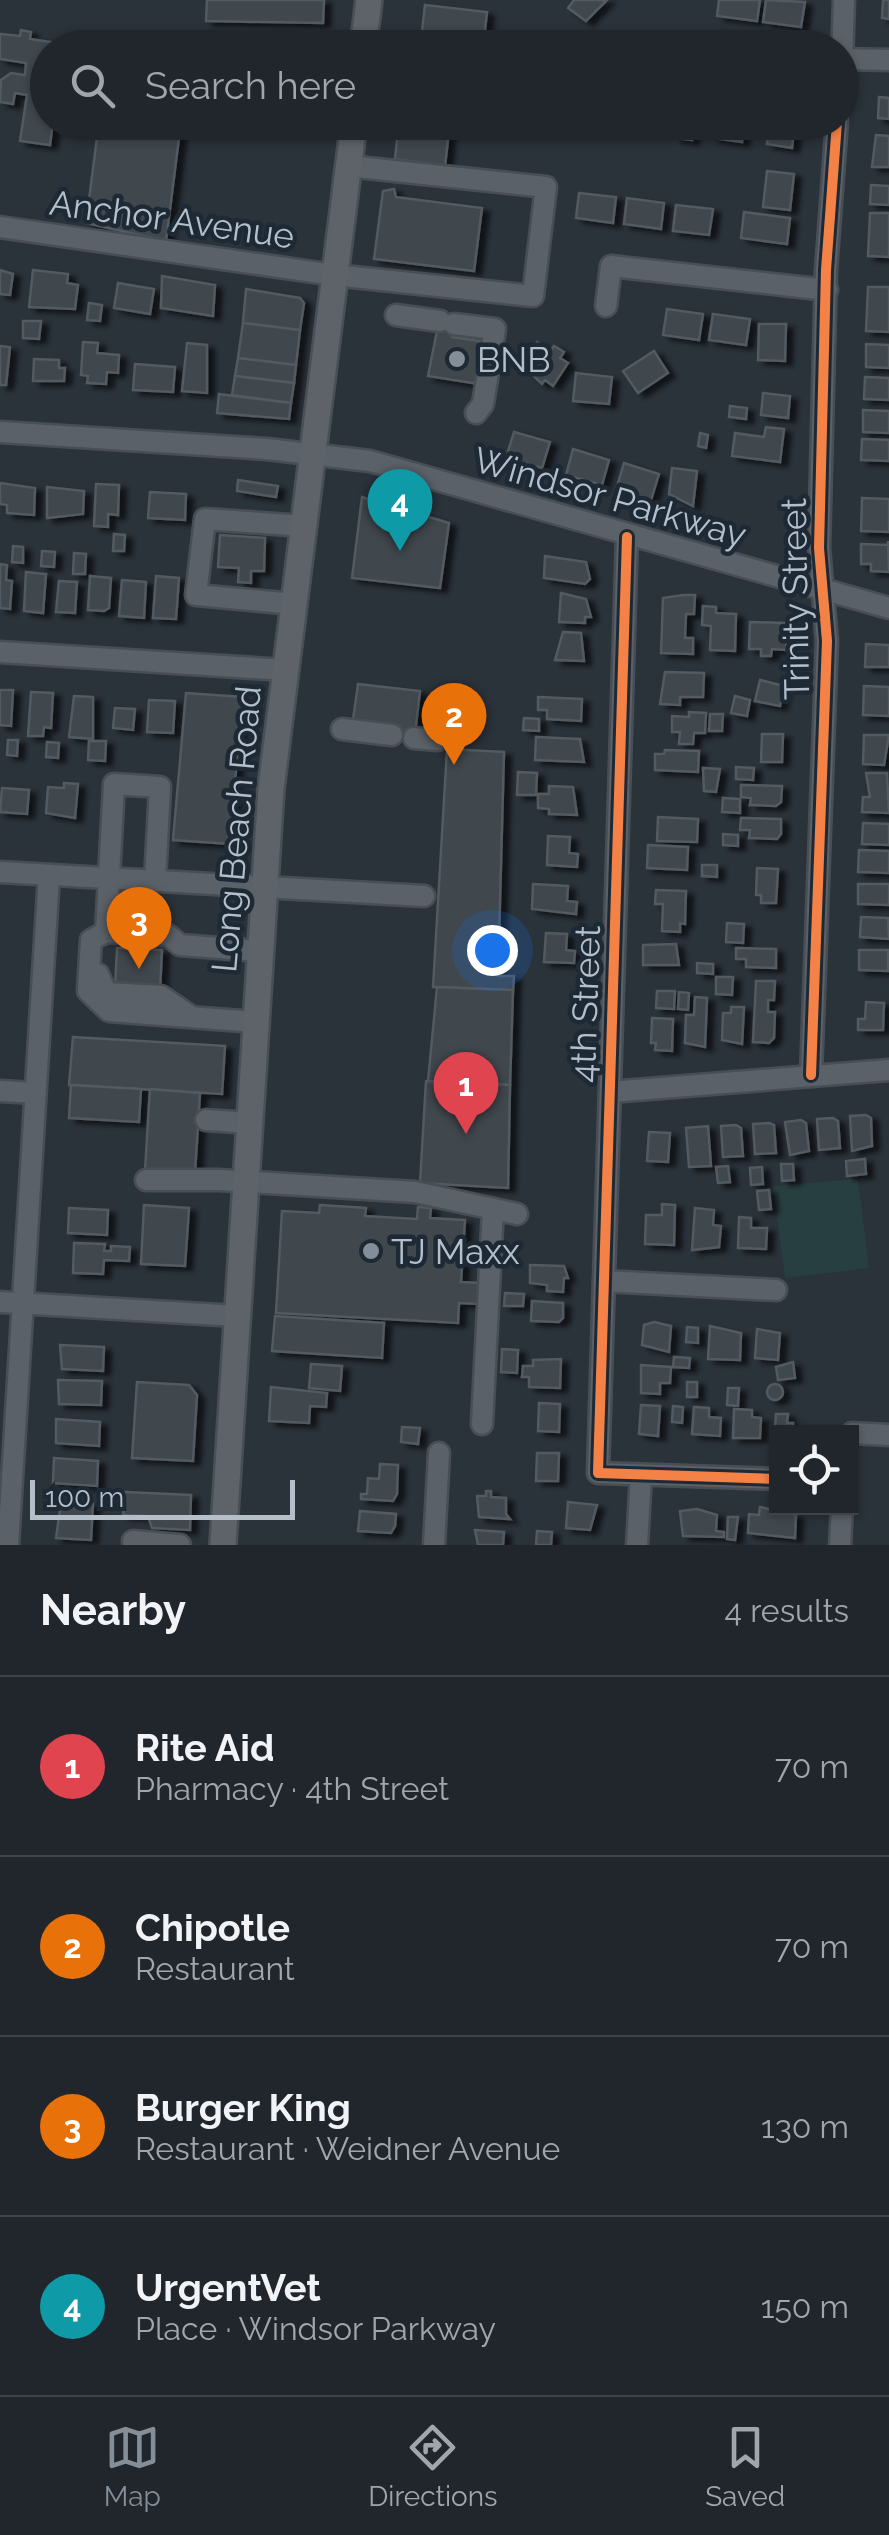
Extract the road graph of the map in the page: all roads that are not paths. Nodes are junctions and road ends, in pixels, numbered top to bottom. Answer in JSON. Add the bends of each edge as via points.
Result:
{"nodes":[{"id":1,"x":369,"y":0,"type":"edge"},
{"id":2,"x":844,"y":0,"type":"edge"},
{"id":3,"x":365,"y":30,"type":"edge"},
{"id":4,"x":843,"y":30,"type":"edge"},
{"id":5,"x":859,"y":60,"type":"edge"},
{"id":6,"x":889,"y":60,"type":"edge"},
{"id":7,"x":352,"y":140,"type":"edge"},
{"id":8,"x":836,"y":140,"type":"edge"},
{"id":9,"x":348,"y":166,"type":"junction"},
{"id":10,"x":0,"y":227,"type":"edge"},
{"id":11,"x":334,"y":275,"type":"junction"},
{"id":12,"x":827,"y":290,"type":"junction"},
{"id":13,"x":606,"y":306,"type":"dead end"},
{"id":14,"x":396,"y":315,"type":"dead end"},
{"id":15,"x":476,"y":413,"type":"dead end"},
{"id":16,"x":0,"y":432,"type":"edge"},
{"id":17,"x":312,"y":454,"type":"junction"},
{"id":18,"x":304,"y":526,"type":"junction"},
{"id":19,"x":627,"y":537,"type":"junction"},
{"id":20,"x":823,"y":592,"type":"junction"},
{"id":21,"x":294,"y":604,"type":"junction"},
{"id":22,"x":889,"y":608,"type":"edge"},
{"id":23,"x":0,"y":652,"type":"edge"},
{"id":24,"x":286,"y":670,"type":"junction"},
{"id":25,"x":342,"y":729,"type":"dead end"},
{"id":26,"x":392,"y":735,"type":"dead end"},
{"id":27,"x":414,"y":738,"type":"dead end"},
{"id":28,"x":438,"y":740,"type":"dead end"},
{"id":29,"x":0,"y":872,"type":"edge"},
{"id":30,"x":49,"y":874,"type":"junction"},
{"id":31,"x":109,"y":879,"type":"junction"},
{"id":32,"x":155,"y":882,"type":"junction"},
{"id":33,"x":263,"y":888,"type":"junction"},
{"id":34,"x":424,"y":896,"type":"dead end"},
{"id":35,"x":115,"y":932,"type":"junction"},
{"id":36,"x":259,"y":951,"type":"junction"},
{"id":37,"x":255,"y":1022,"type":"junction"},
{"id":38,"x":889,"y":1070,"type":"edge"},
{"id":39,"x":811,"y":1075,"type":"junction"},
{"id":40,"x":0,"y":1091,"type":"edge"},
{"id":41,"x":610,"y":1092,"type":"junction"},
{"id":42,"x":35,"y":1093,"type":"junction"},
{"id":43,"x":206,"y":1120,"type":"dead end"},
{"id":44,"x":249,"y":1123,"type":"junction"},
{"id":45,"x":146,"y":1180,"type":"dead end"},
{"id":46,"x":245,"y":1181,"type":"junction"},
{"id":47,"x":493,"y":1209,"type":"junction"},
{"id":48,"x":517,"y":1214,"type":"dead end"},
{"id":49,"x":604,"y":1281,"type":"junction"},
{"id":50,"x":776,"y":1290,"type":"dead end"},
{"id":51,"x":0,"y":1302,"type":"edge"},
{"id":52,"x":23,"y":1303,"type":"junction"},
{"id":53,"x":237,"y":1316,"type":"junction"},
{"id":54,"x":482,"y":1424,"type":"dead end"},
{"id":55,"x":859,"y":1433,"type":"edge"},
{"id":56,"x":889,"y":1435,"type":"edge"},
{"id":57,"x":439,"y":1453,"type":"dead end"},
{"id":58,"x":641,"y":1475,"type":"junction"},
{"id":59,"x":769,"y":1479,"type":"edge"},
{"id":60,"x":5,"y":1513,"type":"edge"},
{"id":61,"x":842,"y":1515,"type":"edge"},
{"id":62,"x":134,"y":1541,"type":"dead end"},
{"id":63,"x":8,"y":1545,"type":"edge"},
{"id":64,"x":180,"y":1545,"type":"edge"},
{"id":65,"x":223,"y":1545,"type":"edge"},
{"id":66,"x":434,"y":1545,"type":"edge"},
{"id":67,"x":637,"y":1545,"type":"edge"},
{"id":68,"x":840,"y":1545,"type":"edge"}],
"edges":[{"from":1,"to":3,"type":"main road"},
{"from":2,"to":4,"type":"street"},
{"from":5,"to":6,"type":"street"},
{"from":7,"to":9,"type":"main road","name":"Long Beach Road"},
{"from":8,"to":12,"type":"street","name":"Trinity Street"},
{"from":9,"to":11,"type":"main road","name":"Long Beach Road"},
{"from":9,"to":11,"type":"street","name":"Anchor Avenue","via":[[546,187],[533,296]]},
{"from":10,"to":11,"type":"street","name":"Anchor Avenue"},
{"from":11,"to":17,"type":"main road","name":"Long Beach Road"},
{"from":12,"to":13,"type":"street","via":[[611,266]]},
{"from":12,"to":20,"type":"street","name":"Trinity Street"},
{"from":14,"to":15,"type":"street","via":[[494,328]]},
{"from":16,"to":17,"type":"street","name":"Windsor Parkway"},
{"from":17,"to":18,"type":"main road","name":"Long Beach Road"},
{"from":17,"to":19,"type":"street","name":"Windsor Parkway","via":[[370,462]]},
{"from":18,"to":21,"type":"main road","name":"Long Beach Road"},
{"from":18,"to":21,"type":"street","via":[[205,519],[196,596]]},
{"from":19,"to":20,"type":"street","name":"Windsor Parkway"},
{"from":19,"to":41,"type":"street","name":"4th Street"},
{"from":20,"to":22,"type":"street","name":"Windsor Parkway"},
{"from":20,"to":39,"type":"street","name":"Trinity Street","via":[[827,641]]},
{"from":21,"to":24,"type":"main road","name":"Long Beach Road"},
{"from":23,"to":24,"type":"street"},
{"from":24,"to":33,"type":"main road","name":"Long Beach Road"},
{"from":25,"to":26,"type":"street"},
{"from":27,"to":28,"type":"street"},
{"from":29,"to":30,"type":"street"},
{"from":30,"to":31,"type":"street"},
{"from":30,"to":42,"type":"street"},
{"from":31,"to":32,"type":"street"},
{"from":31,"to":32,"type":"street","via":[[114,784],[160,787]]},
{"from":31,"to":35,"type":"street"},
{"from":32,"to":33,"type":"street"},
{"from":33,"to":34,"type":"street"},
{"from":33,"to":36,"type":"main road","name":"Long Beach Road"},
{"from":35,"to":36,"type":"street"},
{"from":35,"to":37,"type":"street","via":[[100,947],[102,990],[161,996],[191,1016]]},
{"from":36,"to":37,"type":"main road","name":"Long Beach Road"},
{"from":37,"to":44,"type":"main road","name":"Long Beach Road"},
{"from":38,"to":39,"type":"street"},
{"from":39,"to":41,"type":"street"},
{"from":40,"to":42,"type":"street"},
{"from":41,"to":49,"type":"street","name":"4th Street"},
{"from":42,"to":52,"type":"street"},
{"from":43,"to":44,"type":"street"},
{"from":44,"to":46,"type":"main road","name":"Long Beach Road"},
{"from":45,"to":46,"type":"street"},
{"from":46,"to":47,"type":"street","via":[[415,1192]]},
{"from":46,"to":53,"type":"main road","name":"Long Beach Road"},
{"from":47,"to":48,"type":"street"},
{"from":47,"to":54,"type":"street"},
{"from":49,"to":50,"type":"street"},
{"from":49,"to":58,"type":"street","name":"4th Street","via":[[598,1474]]},
{"from":51,"to":52,"type":"street"},
{"from":52,"to":53,"type":"street"},
{"from":52,"to":60,"type":"street"},
{"from":53,"to":65,"type":"main road","name":"Long Beach Road"},
{"from":55,"to":56,"type":"street"},
{"from":57,"to":66,"type":"street"},
{"from":58,"to":59,"type":"street"},
{"from":58,"to":67,"type":"street"},
{"from":60,"to":63,"type":"street"},
{"from":61,"to":68,"type":"street"},
{"from":62,"to":64,"type":"street"}]}
